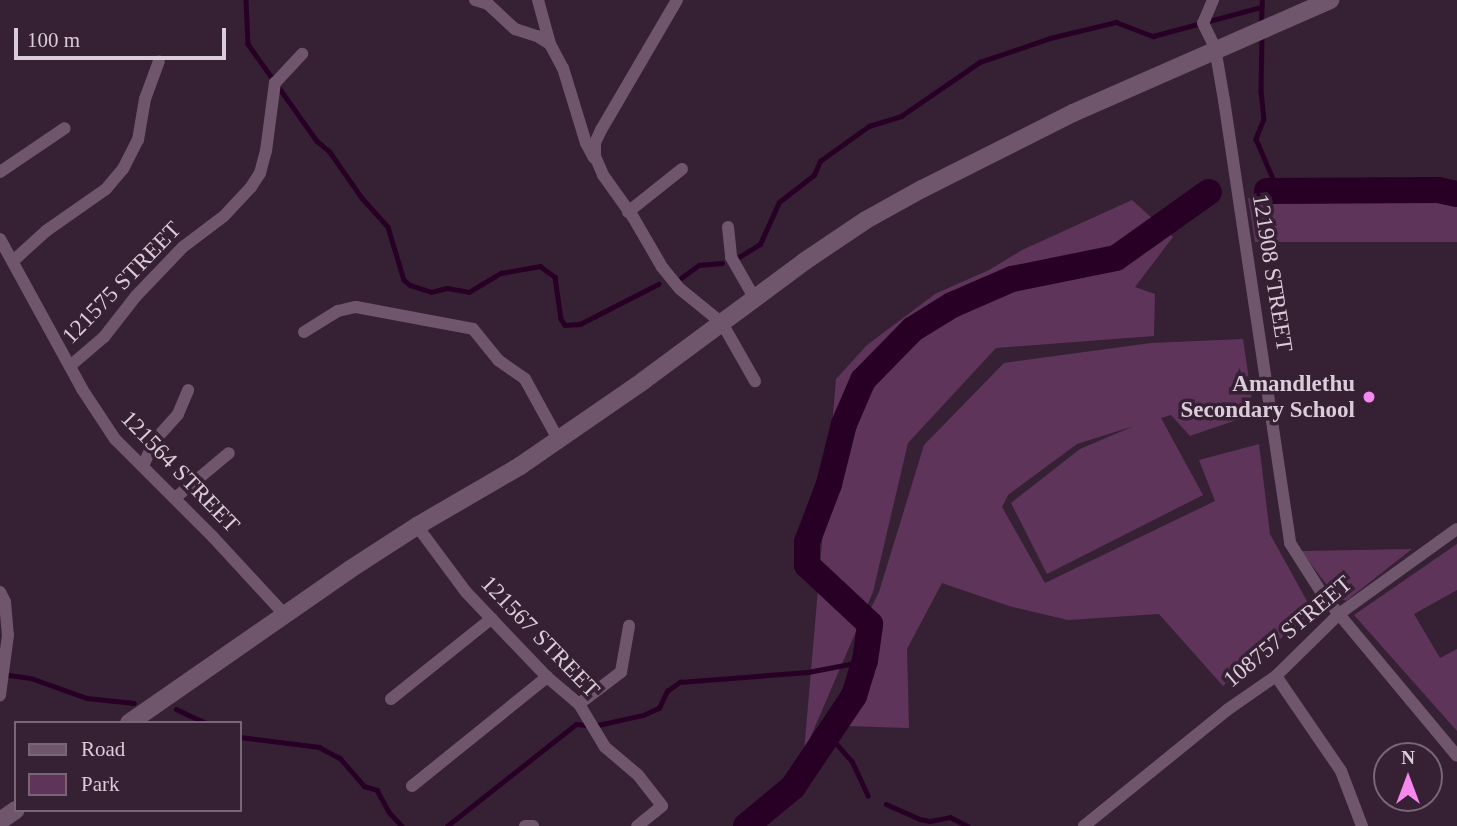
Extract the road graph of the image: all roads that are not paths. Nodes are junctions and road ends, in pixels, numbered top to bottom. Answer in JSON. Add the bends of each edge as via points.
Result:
{"nodes":[{"id":1,"x":475,"y":0,"type":"edge"},
{"id":2,"x":538,"y":0,"type":"edge"},
{"id":3,"x":677,"y":0,"type":"edge"},
{"id":4,"x":1213,"y":0,"type":"edge"},
{"id":5,"x":1329,"y":0,"type":"edge"},
{"id":6,"x":550,"y":44,"type":"junction"},
{"id":7,"x":1221,"y":46,"type":"junction"},
{"id":8,"x":302,"y":54,"type":"dead end"},
{"id":9,"x":159,"y":61,"type":"dead end"},
{"id":10,"x":65,"y":128,"type":"dead end"},
{"id":11,"x":597,"y":164,"type":"junction"},
{"id":12,"x":682,"y":169,"type":"dead end"},
{"id":13,"x":0,"y":172,"type":"edge"},
{"id":14,"x":628,"y":212,"type":"junction"},
{"id":15,"x":728,"y":227,"type":"dead end"},
{"id":16,"x":0,"y":239,"type":"edge"},
{"id":17,"x":13,"y":261,"type":"junction"},
{"id":18,"x":755,"y":299,"type":"junction"},
{"id":19,"x":722,"y":323,"type":"junction"},
{"id":20,"x":304,"y":332,"type":"dead end"},
{"id":21,"x":69,"y":366,"type":"junction"},
{"id":22,"x":755,"y":381,"type":"dead end"},
{"id":23,"x":188,"y":390,"type":"dead end"},
{"id":24,"x":558,"y":439,"type":"junction"},
{"id":25,"x":229,"y":453,"type":"dead end"},
{"id":26,"x":143,"y":466,"type":"junction"},
{"id":27,"x":175,"y":498,"type":"junction"},
{"id":28,"x":417,"y":526,"type":"junction"},
{"id":29,"x":1457,"y":529,"type":"edge"},
{"id":30,"x":0,"y":593,"type":"edge"},
{"id":31,"x":284,"y":614,"type":"junction"},
{"id":32,"x":1339,"y":614,"type":"junction"},
{"id":33,"x":492,"y":618,"type":"junction"},
{"id":34,"x":629,"y":626,"type":"dead end"},
{"id":35,"x":1276,"y":676,"type":"junction"},
{"id":36,"x":547,"y":677,"type":"junction"},
{"id":37,"x":0,"y":695,"type":"edge"},
{"id":38,"x":391,"y":699,"type":"dead end"},
{"id":39,"x":579,"y":704,"type":"junction"},
{"id":40,"x":132,"y":721,"type":"edge"},
{"id":41,"x":1457,"y":756,"type":"edge"},
{"id":42,"x":412,"y":786,"type":"dead end"},
{"id":43,"x":525,"y":826,"type":"edge"},
{"id":44,"x":533,"y":826,"type":"edge"},
{"id":45,"x":637,"y":826,"type":"edge"},
{"id":46,"x":1084,"y":826,"type":"edge"},
{"id":47,"x":1362,"y":826,"type":"edge"}],
"edges":[{"from":1,"to":6,"type":"street","via":[[488,4],[515,29]]},
{"from":2,"to":6,"type":"street"},
{"from":3,"to":11,"type":"street","via":[[601,130],[594,149]]},
{"from":4,"to":7,"type":"street","name":"121908 STREET","via":[[1203,23]]},
{"from":5,"to":7,"type":"street"},
{"from":6,"to":11,"type":"street"},
{"from":7,"to":18,"type":"street","via":[[922,188],[866,220]]},
{"from":7,"to":32,"type":"street","name":"121908 STREET","via":[[1286,523],[1296,555]]},
{"from":8,"to":21,"type":"street","name":"121575 STREET","via":[[275,83],[266,151],[251,187],[224,216],[183,247],[104,337]]},
{"from":9,"to":17,"type":"street","via":[[145,99],[138,140],[123,169],[106,190],[46,231]]},
{"from":10,"to":13,"type":"street"},
{"from":11,"to":14,"type":"street"},
{"from":12,"to":14,"type":"street"},
{"from":14,"to":19,"type":"street","via":[[670,278]]},
{"from":15,"to":18,"type":"street","via":[[731,257]]},
{"from":16,"to":17,"type":"street","name":"121564 STREET"},
{"from":17,"to":21,"type":"street","name":"121564 STREET"},
{"from":18,"to":19,"type":"street"},
{"from":19,"to":22,"type":"street"},
{"from":19,"to":24,"type":"street"},
{"from":20,"to":24,"type":"street","via":[[338,311],[356,307],[472,329],[498,360],[526,379]]},
{"from":21,"to":26,"type":"street","name":"121564 STREET","via":[[95,411]]},
{"from":23,"to":26,"type":"street","via":[[178,414],[154,441]]},
{"from":24,"to":28,"type":"street"},
{"from":25,"to":27,"type":"street"},
{"from":26,"to":27,"type":"street","name":"121564 STREET"},
{"from":27,"to":31,"type":"street","name":"121564 STREET"},
{"from":28,"to":31,"type":"street"},
{"from":28,"to":33,"type":"street","name":"121567 STREET","via":[[466,592]]},
{"from":29,"to":32,"type":"street","name":"108757 STREET"},
{"from":30,"to":37,"type":"street","via":[[8,635]]},
{"from":31,"to":40,"type":"street"},
{"from":32,"to":35,"type":"street","name":"108757 STREET"},
{"from":32,"to":41,"type":"street","name":"121908 STREET"},
{"from":33,"to":36,"type":"street","name":"121567 STREET"},
{"from":33,"to":38,"type":"street"},
{"from":34,"to":39,"type":"street","via":[[621,672]]},
{"from":35,"to":46,"type":"street","name":"108757 STREET"},
{"from":35,"to":47,"type":"street","via":[[1341,771]]},
{"from":36,"to":39,"type":"street","name":"121567 STREET"},
{"from":36,"to":42,"type":"street"},
{"from":39,"to":45,"type":"street","name":"121567 STREET","via":[[605,747],[638,775],[662,806]]},
{"from":43,"to":44,"type":"street"}]}
